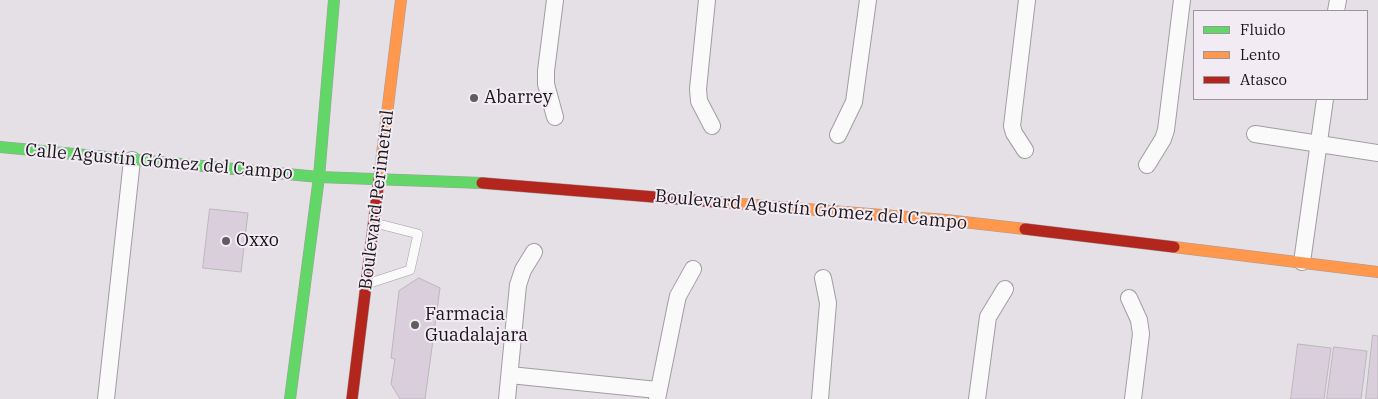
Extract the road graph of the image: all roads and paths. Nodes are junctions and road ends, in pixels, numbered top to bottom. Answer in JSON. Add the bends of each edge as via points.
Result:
{"nodes":[{"id":1,"x":334,"y":0,"type":"edge"},
{"id":2,"x":402,"y":0,"type":"edge"},
{"id":3,"x":555,"y":0,"type":"edge"},
{"id":4,"x":707,"y":0,"type":"edge"},
{"id":5,"x":868,"y":0,"type":"edge"},
{"id":6,"x":1027,"y":0,"type":"edge"},
{"id":7,"x":1182,"y":0,"type":"edge"},
{"id":8,"x":1325,"y":100,"type":"edge"},
{"id":9,"x":555,"y":117,"type":"dead end"},
{"id":10,"x":712,"y":126,"type":"dead end"},
{"id":11,"x":1255,"y":134,"type":"dead end"},
{"id":12,"x":838,"y":135,"type":"dead end"},
{"id":13,"x":1319,"y":143,"type":"junction"},
{"id":14,"x":0,"y":147,"type":"edge"},
{"id":15,"x":1024,"y":150,"type":"dead end"},
{"id":16,"x":1378,"y":153,"type":"edge"},
{"id":17,"x":132,"y":160,"type":"junction"},
{"id":18,"x":1147,"y":164,"type":"dead end"},
{"id":19,"x":319,"y":177,"type":"junction"},
{"id":20,"x":380,"y":180,"type":"junction"},
{"id":21,"x":375,"y":222,"type":"junction"},
{"id":22,"x":534,"y":252,"type":"dead end"},
{"id":23,"x":1302,"y":262,"type":"junction"},
{"id":24,"x":693,"y":269,"type":"dead end"},
{"id":25,"x":1378,"y":272,"type":"edge"},
{"id":26,"x":823,"y":278,"type":"dead end"},
{"id":27,"x":367,"y":284,"type":"junction"},
{"id":28,"x":1005,"y":289,"type":"dead end"},
{"id":29,"x":1129,"y":298,"type":"dead end"},
{"id":30,"x":510,"y":375,"type":"junction"},
{"id":31,"x":657,"y":395,"type":"edge"},
{"id":32,"x":106,"y":399,"type":"edge"},
{"id":33,"x":290,"y":399,"type":"edge"},
{"id":34,"x":352,"y":399,"type":"edge"},
{"id":35,"x":507,"y":399,"type":"edge"},
{"id":36,"x":820,"y":399,"type":"edge"},
{"id":37,"x":977,"y":399,"type":"edge"},
{"id":38,"x":1133,"y":399,"type":"edge"}],
"edges":[{"from":1,"to":19,"type":"street"},
{"from":2,"to":20,"type":"street","name":"Boulevard Perimetral"},
{"from":3,"to":9,"type":"street","via":[[546,71]]},
{"from":4,"to":10,"type":"street","via":[[698,89],[699,101]]},
{"from":5,"to":12,"type":"street","via":[[855,96]]},
{"from":6,"to":15,"type":"street","via":[[1012,126]]},
{"from":7,"to":18,"type":"street","via":[[1166,130]]},
{"from":8,"to":13,"type":"street"},
{"from":11,"to":13,"type":"street"},
{"from":13,"to":16,"type":"street"},
{"from":13,"to":23,"type":"street"},
{"from":14,"to":17,"type":"street","name":"Calle Agustín Gómez del Campo"},
{"from":17,"to":19,"type":"street","name":"Calle Agustín Gómez del Campo"},
{"from":17,"to":32,"type":"street"},
{"from":19,"to":20,"type":"street","name":"Boulevard Agustín Gómez del Campo"},
{"from":19,"to":33,"type":"street"},
{"from":20,"to":21,"type":"street","name":"Boulevard Perimetral"},
{"from":20,"to":23,"type":"street","name":"Boulevard Agustín Gómez del Campo","via":[[454,181],[946,220]]},
{"from":21,"to":27,"type":"street","name":"Boulevard Perimetral"},
{"from":21,"to":27,"type":"lane","via":[[418,234],[410,270]]},
{"from":22,"to":30,"type":"street","via":[[518,285]]},
{"from":23,"to":25,"type":"street"},
{"from":24,"to":31,"type":"street","via":[[678,296]]},
{"from":26,"to":36,"type":"street","via":[[828,303]]},
{"from":27,"to":34,"type":"street","name":"Boulevard Perimetral"},
{"from":28,"to":37,"type":"street","via":[[988,317]]},
{"from":29,"to":38,"type":"street","via":[[1139,320],[1141,334]]},
{"from":30,"to":31,"type":"street"},
{"from":30,"to":35,"type":"street"}]}
